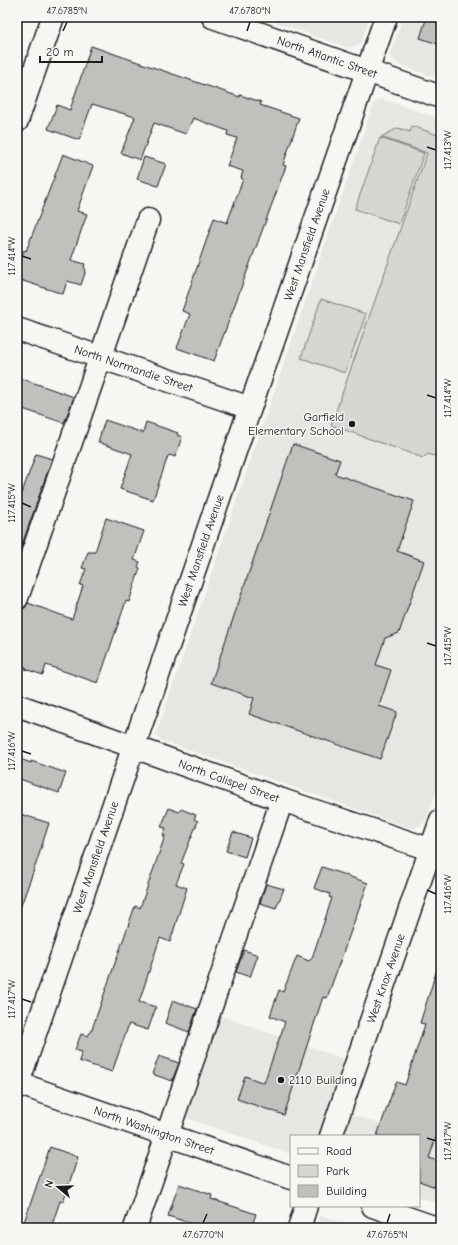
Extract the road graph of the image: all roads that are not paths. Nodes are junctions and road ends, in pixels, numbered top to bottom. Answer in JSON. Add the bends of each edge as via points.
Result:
{"nodes":[{"id":1,"x":53,"y":17,"type":"edge"},
{"id":2,"x":212,"y":17,"type":"edge"},
{"id":3,"x":386,"y":17,"type":"edge"},
{"id":4,"x":367,"y":72,"type":"junction"},
{"id":5,"x":441,"y":97,"type":"edge"},
{"id":6,"x":17,"y":121,"type":"edge"},
{"id":7,"x":148,"y":220,"type":"dead end"},
{"id":8,"x":17,"y":329,"type":"edge"},
{"id":9,"x":100,"y":358,"type":"junction"},
{"id":10,"x":250,"y":408,"type":"junction"},
{"id":11,"x":17,"y":598,"type":"edge"},
{"id":12,"x":17,"y":705,"type":"edge"},
{"id":13,"x":133,"y":747,"type":"junction"},
{"id":14,"x":282,"y":800,"type":"junction"},
{"id":15,"x":441,"y":820,"type":"edge"},
{"id":16,"x":436,"y":852,"type":"edge"},
{"id":17,"x":17,"y":1084,"type":"edge"},
{"id":18,"x":167,"y":1135,"type":"junction"},
{"id":19,"x":331,"y":1135,"type":"edge"},
{"id":20,"x":290,"y":1178,"type":"edge"},
{"id":21,"x":306,"y":1207,"type":"edge"},
{"id":22,"x":376,"y":1207,"type":"edge"},
{"id":23,"x":135,"y":1228,"type":"edge"},
{"id":24,"x":299,"y":1228,"type":"edge"},
{"id":25,"x":436,"y":1228,"type":"edge"}],
"edges":[{"from":1,"to":6,"type":"street"},
{"from":2,"to":4,"type":"street","name":"North Atlantic Street"},
{"from":3,"to":4,"type":"street","name":"West Mansfield Avenue"},
{"from":4,"to":5,"type":"street","name":"North Atlantic Street"},
{"from":4,"to":10,"type":"street","name":"West Mansfield Avenue"},
{"from":7,"to":9,"type":"street"},
{"from":8,"to":9,"type":"street","name":"North Normandie Street"},
{"from":9,"to":10,"type":"street","name":"North Normandie Street"},
{"from":9,"to":11,"type":"street"},
{"from":10,"to":13,"type":"street","name":"West Mansfield Avenue"},
{"from":12,"to":13,"type":"street","name":"North Calispel Street"},
{"from":13,"to":14,"type":"street","name":"North Calispel Street"},
{"from":13,"to":17,"type":"street","name":"West Mansfield Avenue"},
{"from":14,"to":16,"type":"street","name":"North Calispel Street"},
{"from":14,"to":18,"type":"street"},
{"from":15,"to":16,"type":"street","name":"West Knox Avenue"},
{"from":16,"to":19,"type":"street","name":"West Knox Avenue"},
{"from":17,"to":18,"type":"street","name":"North Washington Street"},
{"from":18,"to":20,"type":"street","name":"North Washington Street"},
{"from":18,"to":23,"type":"street"},
{"from":21,"to":24,"type":"street"},
{"from":22,"to":25,"type":"street"}]}
